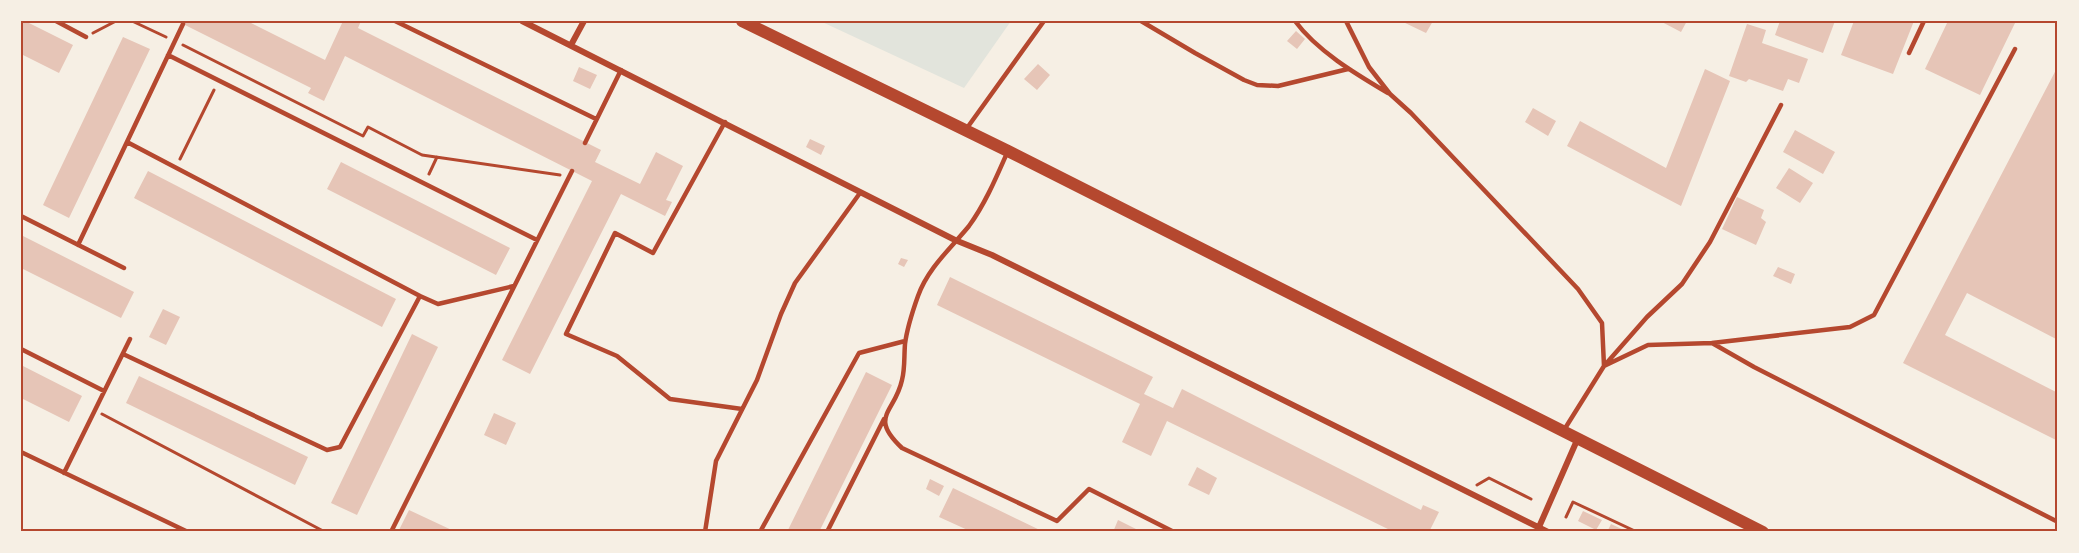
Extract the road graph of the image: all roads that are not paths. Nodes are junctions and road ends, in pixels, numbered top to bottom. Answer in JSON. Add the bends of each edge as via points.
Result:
{"nodes":[{"id":1,"x":56,"y":21,"type":"edge"},
{"id":2,"x":395,"y":21,"type":"edge"},
{"id":3,"x":522,"y":21,"type":"edge"},
{"id":4,"x":584,"y":21,"type":"edge"},
{"id":5,"x":742,"y":21,"type":"edge"},
{"id":6,"x":1044,"y":21,"type":"edge"},
{"id":7,"x":1141,"y":21,"type":"edge"},
{"id":8,"x":1295,"y":21,"type":"edge"},
{"id":9,"x":1346,"y":21,"type":"edge"},
{"id":10,"x":1924,"y":21,"type":"edge"},
{"id":11,"x":183,"y":24,"type":"dead end"},
{"id":12,"x":86,"y":37,"type":"road end"},
{"id":13,"x":571,"y":45,"type":"junction"},
{"id":14,"x":2015,"y":49,"type":"dead end"},
{"id":15,"x":1909,"y":53,"type":"dead end"},
{"id":16,"x":168,"y":55,"type":"junction"},
{"id":17,"x":1348,"y":69,"type":"junction"},
{"id":18,"x":621,"y":70,"type":"junction"},
{"id":19,"x":1390,"y":94,"type":"junction"},
{"id":20,"x":1781,"y":105,"type":"dead end"},
{"id":21,"x":596,"y":119,"type":"junction"},
{"id":22,"x":725,"y":123,"type":"junction"},
{"id":23,"x":965,"y":130,"type":"junction"},
{"id":24,"x":127,"y":142,"type":"junction"},
{"id":25,"x":585,"y":142,"type":"dead end"},
{"id":26,"x":1008,"y":151,"type":"junction"},
{"id":27,"x":571,"y":174,"type":"road end"},
{"id":28,"x":860,"y":192,"type":"junction"},
{"id":29,"x":21,"y":216,"type":"edge"},
{"id":30,"x":537,"y":240,"type":"junction"},
{"id":31,"x":955,"y":240,"type":"junction"},
{"id":32,"x":78,"y":244,"type":"junction"},
{"id":33,"x":124,"y":268,"type":"dead end"},
{"id":34,"x":514,"y":286,"type":"junction"},
{"id":35,"x":420,"y":296,"type":"junction"},
{"id":36,"x":130,"y":339,"type":"dead end"},
{"id":37,"x":905,"y":341,"type":"junction"},
{"id":38,"x":1712,"y":343,"type":"junction"},
{"id":39,"x":21,"y":349,"type":"edge"},
{"id":40,"x":123,"y":354,"type":"junction"},
{"id":41,"x":1604,"y":366,"type":"junction"},
{"id":42,"x":104,"y":391,"type":"junction"},
{"id":43,"x":742,"y":409,"type":"junction"},
{"id":44,"x":885,"y":417,"type":"junction"},
{"id":45,"x":1564,"y":430,"type":"junction"},
{"id":46,"x":1578,"y":438,"type":"junction"},
{"id":47,"x":21,"y":452,"type":"edge"},
{"id":48,"x":64,"y":473,"type":"junction"},
{"id":49,"x":2058,"y":522,"type":"edge"},
{"id":50,"x":1539,"y":528,"type":"junction"},
{"id":51,"x":188,"y":532,"type":"edge"},
{"id":52,"x":391,"y":532,"type":"edge"},
{"id":53,"x":705,"y":532,"type":"edge"},
{"id":54,"x":760,"y":532,"type":"edge"},
{"id":55,"x":827,"y":532,"type":"edge"},
{"id":56,"x":1174,"y":532,"type":"edge"},
{"id":57,"x":1548,"y":532,"type":"edge"},
{"id":58,"x":1763,"y":532,"type":"edge"}],
"edges":[{"from":1,"to":12,"type":"lane"},
{"from":2,"to":21,"type":"lane"},
{"from":3,"to":13,"type":"street"},
{"from":4,"to":13,"type":"street"},
{"from":5,"to":23,"type":"main road"},
{"from":6,"to":23,"type":"lane"},
{"from":7,"to":17,"type":"lane","via":[[1257,85],[1278,86]]},
{"from":8,"to":17,"type":"lane"},
{"from":9,"to":19,"type":"lane","via":[[1369,67]]},
{"from":10,"to":15,"type":"lane"},
{"from":11,"to":16,"type":"lane"},
{"from":13,"to":18,"type":"street"},
{"from":14,"to":38,"type":"lane","via":[[1875,315],[1850,327]]},
{"from":16,"to":24,"type":"lane"},
{"from":16,"to":30,"type":"lane"},
{"from":17,"to":19,"type":"lane"},
{"from":18,"to":21,"type":"lane"},
{"from":18,"to":22,"type":"street"},
{"from":19,"to":41,"type":"lane","via":[[1578,289],[1602,323]]},
{"from":20,"to":41,"type":"lane","via":[[1705,250],[1682,284]]},
{"from":21,"to":25,"type":"lane"},
{"from":22,"to":28,"type":"street"},
{"from":22,"to":43,"type":"lane","via":[[653,253],[615,233],[566,334],[617,356],[670,399]]},
{"from":23,"to":26,"type":"main road"},
{"from":24,"to":32,"type":"lane"},
{"from":24,"to":35,"type":"lane"},
{"from":26,"to":31,"type":"lane","via":[[986,198]]},
{"from":26,"to":45,"type":"main road"},
{"from":27,"to":30,"type":"lane"},
{"from":28,"to":31,"type":"street"},
{"from":28,"to":43,"type":"lane","via":[[795,283]]},
{"from":29,"to":32,"type":"lane"},
{"from":30,"to":34,"type":"lane"},
{"from":31,"to":37,"type":"lane","via":[[919,294]]},
{"from":31,"to":50,"type":"street"},
{"from":32,"to":33,"type":"lane"},
{"from":34,"to":35,"type":"lane","via":[[438,304]]},
{"from":34,"to":52,"type":"lane"},
{"from":35,"to":40,"type":"lane","via":[[340,447],[327,450]]},
{"from":36,"to":40,"type":"lane"},
{"from":37,"to":44,"type":"lane","via":[[902,381]]},
{"from":37,"to":54,"type":"lane","via":[[859,353]]},
{"from":38,"to":41,"type":"lane","via":[[1648,345]]},
{"from":38,"to":49,"type":"lane"},
{"from":39,"to":42,"type":"lane"},
{"from":40,"to":42,"type":"lane"},
{"from":41,"to":45,"type":"lane"},
{"from":42,"to":48,"type":"lane"},
{"from":43,"to":53,"type":"lane","via":[[716,461]]},
{"from":44,"to":55,"type":"lane"},
{"from":44,"to":56,"type":"lane","via":[[886,429],[902,448],[1057,521],[1089,489]]},
{"from":45,"to":46,"type":"main road"},
{"from":46,"to":50,"type":"street"},
{"from":46,"to":58,"type":"main road"},
{"from":47,"to":48,"type":"lane"},
{"from":48,"to":51,"type":"lane"},
{"from":50,"to":57,"type":"street"}]}
